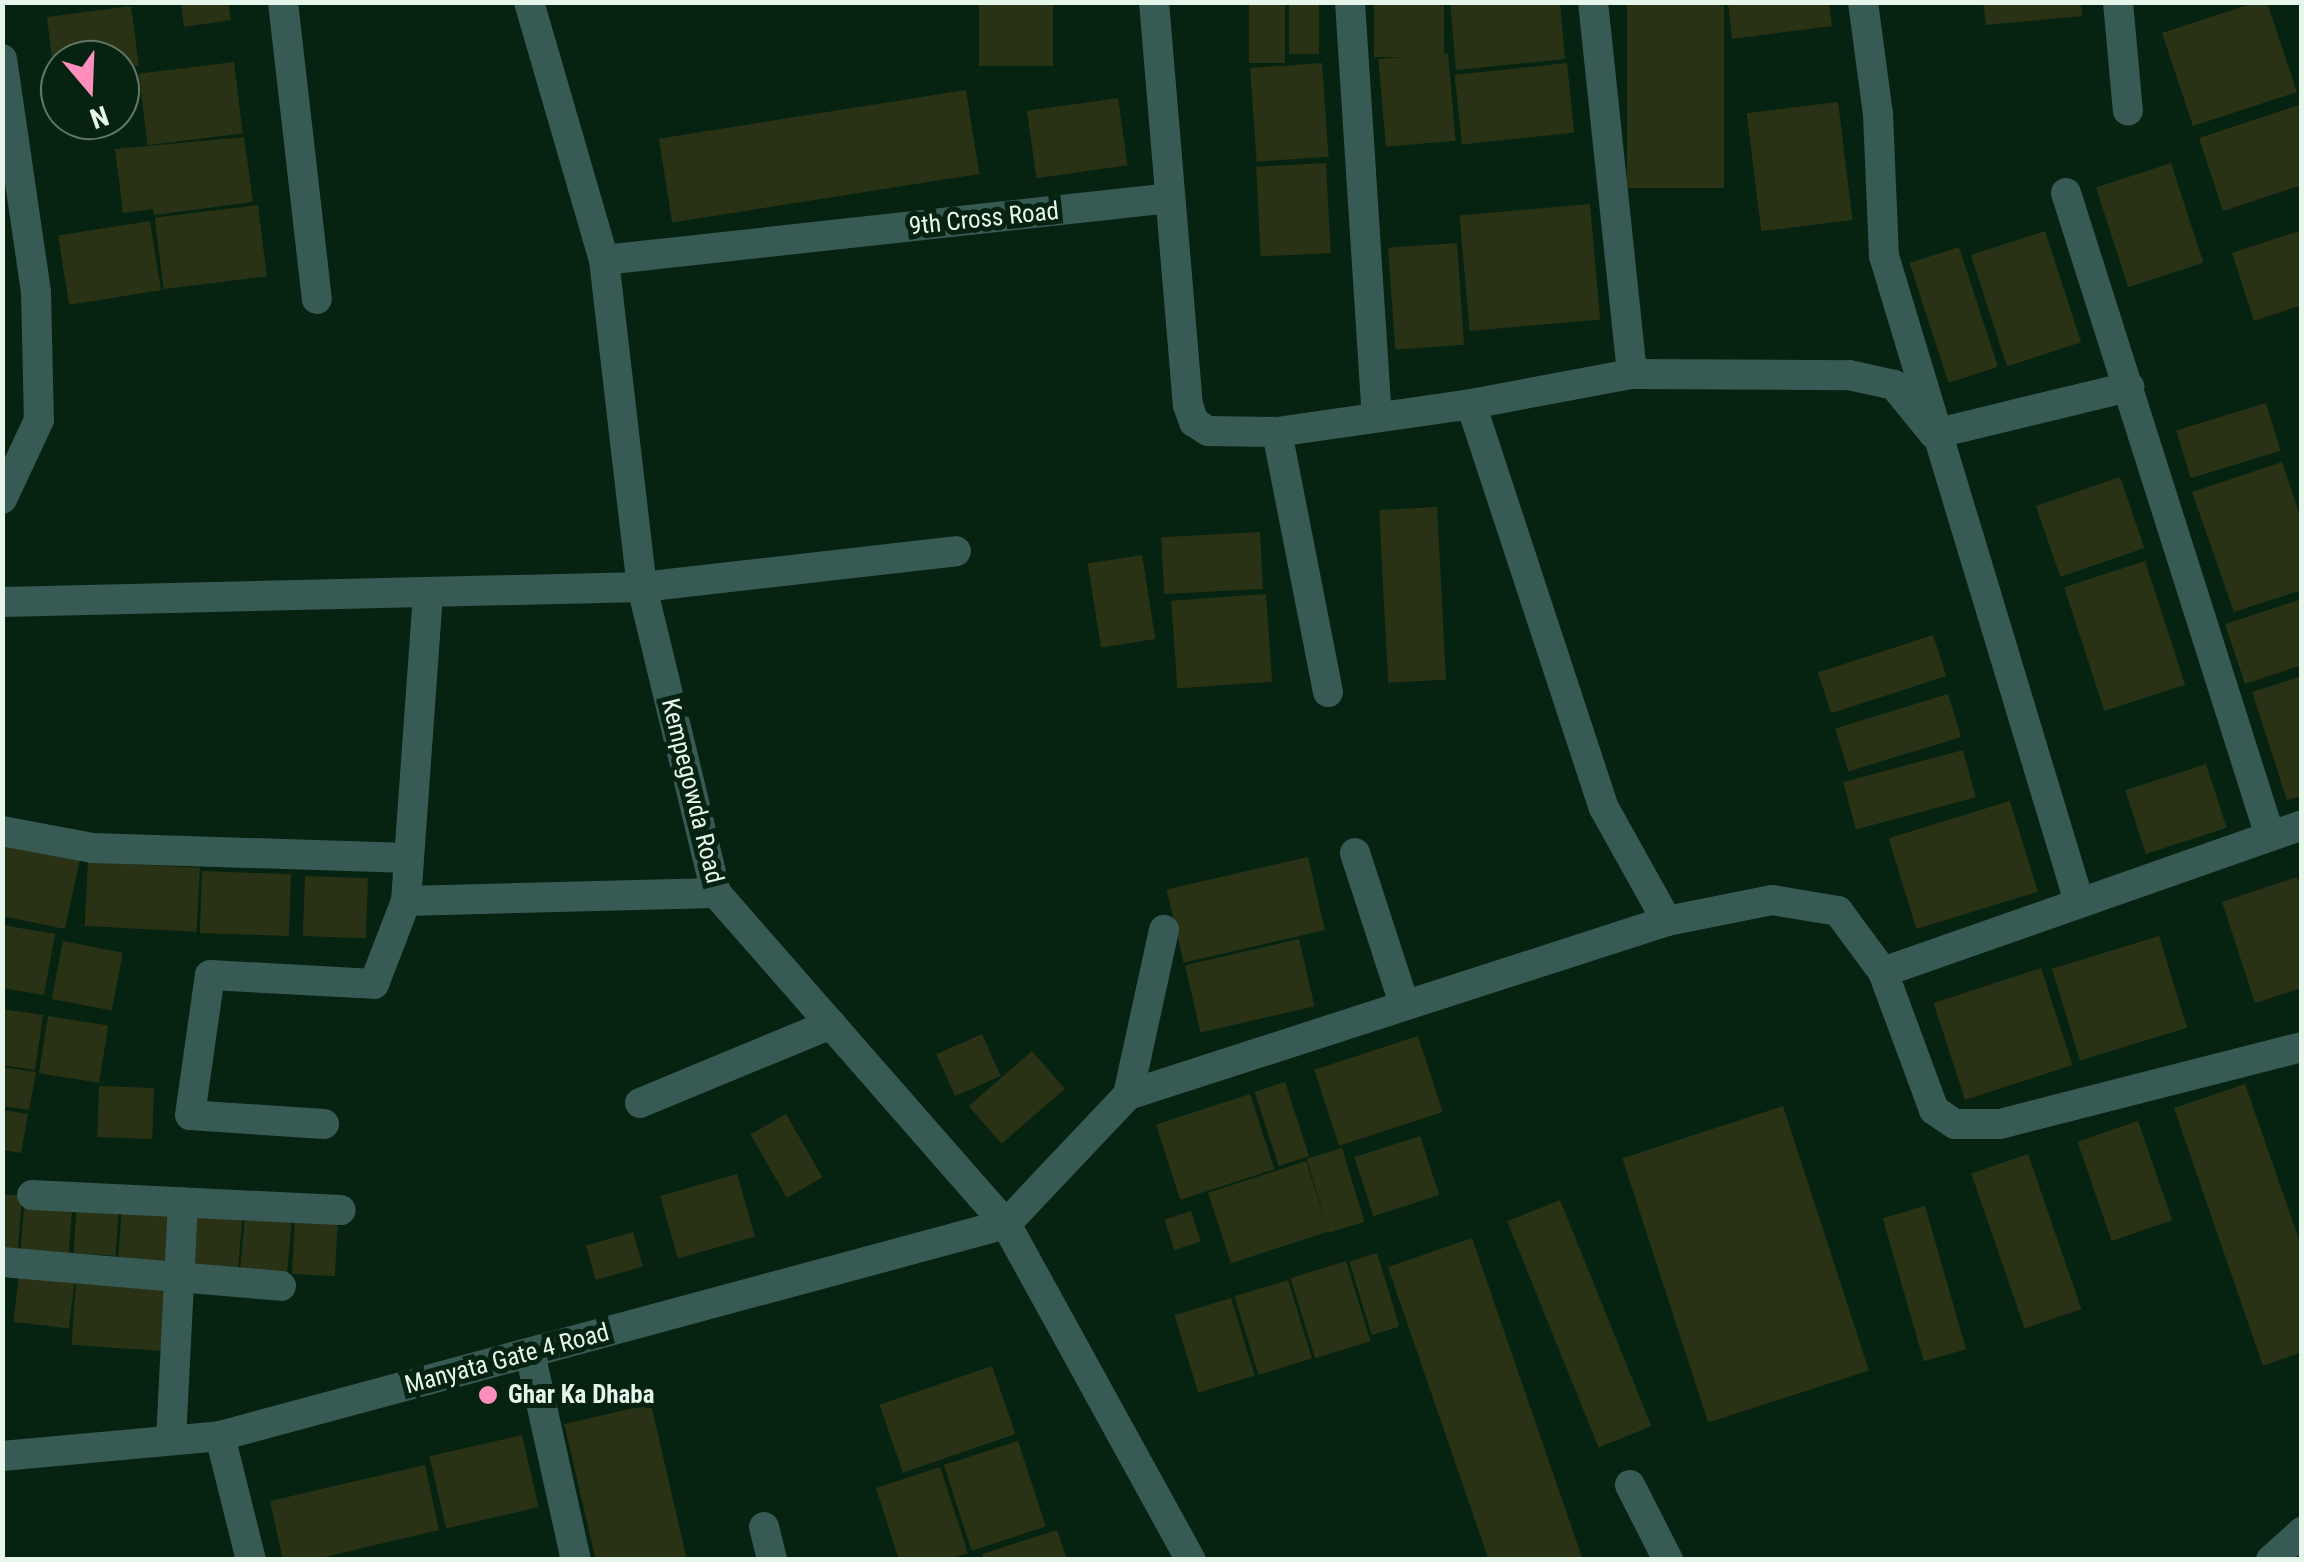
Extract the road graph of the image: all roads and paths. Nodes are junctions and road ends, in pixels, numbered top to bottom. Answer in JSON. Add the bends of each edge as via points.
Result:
{"nodes":[{"id":1,"x":283,"y":2,"type":"edge"},
{"id":2,"x":530,"y":2,"type":"edge"},
{"id":3,"x":1154,"y":2,"type":"edge"},
{"id":4,"x":1350,"y":2,"type":"edge"},
{"id":5,"x":1593,"y":2,"type":"edge"},
{"id":6,"x":1862,"y":2,"type":"edge"},
{"id":7,"x":2118,"y":2,"type":"edge"},
{"id":8,"x":2,"y":59,"type":"edge"},
{"id":9,"x":2128,"y":111,"type":"dead end"},
{"id":10,"x":2066,"y":194,"type":"dead end"},
{"id":11,"x":1170,"y":198,"type":"junction"},
{"id":12,"x":604,"y":260,"type":"junction"},
{"id":13,"x":318,"y":299,"type":"dead end"},
{"id":14,"x":1632,"y":374,"type":"junction"},
{"id":15,"x":2128,"y":387,"type":"junction"},
{"id":16,"x":1471,"y":404,"type":"junction"},
{"id":17,"x":1376,"y":414,"type":"junction"},
{"id":18,"x":1277,"y":432,"type":"junction"},
{"id":19,"x":1934,"y":434,"type":"junction"},
{"id":20,"x":2,"y":499,"type":"edge"},
{"id":21,"x":956,"y":551,"type":"dead end"},
{"id":22,"x":642,"y":586,"type":"junction"},
{"id":23,"x":428,"y":593,"type":"junction"},
{"id":24,"x":2,"y":602,"type":"edge"},
{"id":25,"x":1328,"y":692,"type":"dead end"},
{"id":26,"x":2302,"y":825,"type":"edge"},
{"id":27,"x":2,"y":831,"type":"edge"},
{"id":28,"x":2270,"y":836,"type":"junction"},
{"id":29,"x":1355,"y":854,"type":"dead end"},
{"id":30,"x":409,"y":858,"type":"junction"},
{"id":31,"x":716,"y":893,"type":"junction"},
{"id":32,"x":406,"y":900,"type":"junction"},
{"id":33,"x":2079,"y":902,"type":"junction"},
{"id":34,"x":1666,"y":922,"type":"junction"},
{"id":35,"x":1164,"y":930,"type":"dead end"},
{"id":36,"x":1883,"y":972,"type":"junction"},
{"id":37,"x":1404,"y":1004,"type":"junction"},
{"id":38,"x":830,"y":1024,"type":"junction"},
{"id":39,"x":2302,"y":1047,"type":"edge"},
{"id":40,"x":1128,"y":1095,"type":"junction"},
{"id":41,"x":640,"y":1103,"type":"dead end"},
{"id":42,"x":324,"y":1124,"type":"dead end"},
{"id":43,"x":32,"y":1195,"type":"dead end"},
{"id":44,"x":183,"y":1202,"type":"junction"},
{"id":45,"x":341,"y":1210,"type":"dead end"},
{"id":46,"x":1006,"y":1224,"type":"junction"},
{"id":47,"x":2,"y":1262,"type":"edge"},
{"id":48,"x":179,"y":1280,"type":"junction"},
{"id":49,"x":281,"y":1286,"type":"dead end"},
{"id":50,"x":530,"y":1352,"type":"junction"},
{"id":51,"x":220,"y":1436,"type":"junction"},
{"id":52,"x":171,"y":1440,"type":"junction"},
{"id":53,"x":2,"y":1456,"type":"edge"},
{"id":54,"x":1630,"y":1484,"type":"dead end"},
{"id":55,"x":764,"y":1527,"type":"dead end"},
{"id":56,"x":2302,"y":1532,"type":"edge"},
{"id":57,"x":251,"y":1560,"type":"edge"},
{"id":58,"x":576,"y":1560,"type":"edge"},
{"id":59,"x":772,"y":1560,"type":"edge"},
{"id":60,"x":1190,"y":1560,"type":"edge"},
{"id":61,"x":1668,"y":1560,"type":"edge"},
{"id":62,"x":2271,"y":1560,"type":"edge"}],
"edges":[{"from":1,"to":13,"type":"street"},
{"from":2,"to":12,"type":"street","name":"Kempegowda Road"},
{"from":3,"to":11,"type":"street"},
{"from":4,"to":17,"type":"street"},
{"from":5,"to":14,"type":"street"},
{"from":6,"to":19,"type":"street","via":[[1878,114],[1884,256]]},
{"from":7,"to":9,"type":"street"},
{"from":8,"to":20,"type":"street","via":[[36,292],[39,420]]},
{"from":10,"to":15,"type":"street"},
{"from":11,"to":12,"type":"street","name":"9th Cross Road"},
{"from":11,"to":18,"type":"street","via":[[1194,422],[1208,431]]},
{"from":12,"to":22,"type":"street","name":"Kempegowda Road"},
{"from":14,"to":16,"type":"street"},
{"from":14,"to":19,"type":"street","via":[[1849,375],[1894,386]]},
{"from":15,"to":19,"type":"street"},
{"from":15,"to":28,"type":"street"},
{"from":16,"to":17,"type":"street"},
{"from":16,"to":34,"type":"street","via":[[1604,808]]},
{"from":17,"to":18,"type":"street"},
{"from":18,"to":25,"type":"street"},
{"from":19,"to":33,"type":"street"},
{"from":21,"to":22,"type":"street"},
{"from":22,"to":23,"type":"street"},
{"from":22,"to":31,"type":"street","name":"Kempegowda Road"},
{"from":23,"to":24,"type":"street"},
{"from":23,"to":30,"type":"street"},
{"from":26,"to":28,"type":"street"},
{"from":27,"to":30,"type":"street","via":[[92,848]]},
{"from":28,"to":33,"type":"street"},
{"from":29,"to":37,"type":"street"},
{"from":30,"to":32,"type":"street"},
{"from":31,"to":32,"type":"street"},
{"from":31,"to":38,"type":"street","name":"Kempegowda Road"},
{"from":32,"to":42,"type":"street","via":[[374,984],[210,975],[190,1115]]},
{"from":33,"to":36,"type":"street"},
{"from":34,"to":36,"type":"street","via":[[1772,900],[1838,911]]},
{"from":34,"to":37,"type":"street"},
{"from":35,"to":40,"type":"street"},
{"from":36,"to":39,"type":"street","via":[[1934,1110],[1955,1124],[2000,1124]]},
{"from":37,"to":40,"type":"street"},
{"from":38,"to":41,"type":"street"},
{"from":38,"to":46,"type":"street","name":"Kempegowda Road"},
{"from":40,"to":46,"type":"street"},
{"from":43,"to":44,"type":"street"},
{"from":44,"to":45,"type":"street"},
{"from":44,"to":48,"type":"street"},
{"from":46,"to":50,"type":"street","name":"Manyata Gate 4 Road"},
{"from":46,"to":60,"type":"street","name":"Kempegowda Road"},
{"from":47,"to":48,"type":"street"},
{"from":48,"to":49,"type":"street"},
{"from":48,"to":52,"type":"street"},
{"from":50,"to":51,"type":"street","name":"Manyata Gate 4 Road"},
{"from":50,"to":58,"type":"street"},
{"from":51,"to":52,"type":"street","name":"Manyata Gate 4 Road"},
{"from":51,"to":57,"type":"street"},
{"from":52,"to":53,"type":"street","name":"Manyata Gate 4 Road"},
{"from":54,"to":61,"type":"street"},
{"from":55,"to":59,"type":"street"},
{"from":56,"to":62,"type":"street"}]}
